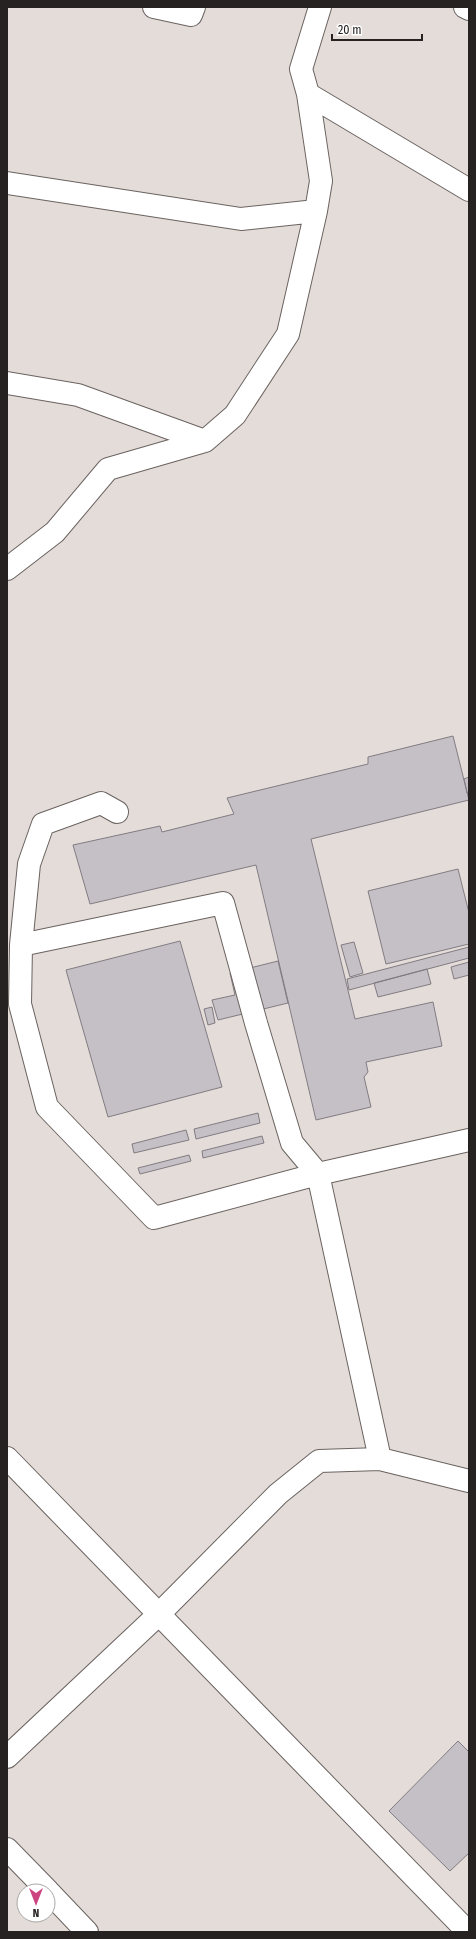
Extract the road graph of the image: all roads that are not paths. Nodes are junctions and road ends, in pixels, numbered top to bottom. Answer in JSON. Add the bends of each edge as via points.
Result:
{"nodes":[{"id":1,"x":154,"y":7,"type":"edge"},
{"id":2,"x":194,"y":7,"type":"edge"},
{"id":3,"x":320,"y":7,"type":"edge"},
{"id":4,"x":465,"y":7,"type":"edge"},
{"id":5,"x":469,"y":9,"type":"edge"},
{"id":6,"x":308,"y":94,"type":"junction"},
{"id":7,"x":7,"y":183,"type":"edge"},
{"id":8,"x":469,"y":190,"type":"edge"},
{"id":9,"x":316,"y":211,"type":"junction"},
{"id":10,"x":7,"y":383,"type":"edge"},
{"id":11,"x":205,"y":441,"type":"junction"},
{"id":12,"x":7,"y":569,"type":"edge"},
{"id":13,"x":117,"y":812,"type":"dead end"},
{"id":14,"x":21,"y":945,"type":"junction"},
{"id":15,"x":469,"y":1140,"type":"edge"},
{"id":16,"x":318,"y":1174,"type":"junction"},
{"id":17,"x":7,"y":1458,"type":"edge"},
{"id":18,"x":380,"y":1459,"type":"junction"},
{"id":19,"x":469,"y":1481,"type":"edge"},
{"id":20,"x":158,"y":1615,"type":"junction"},
{"id":21,"x":7,"y":1757,"type":"edge"},
{"id":22,"x":7,"y":1849,"type":"edge"},
{"id":23,"x":40,"y":1883,"type":"edge"},
{"id":24,"x":56,"y":1899,"type":"edge"},
{"id":25,"x":87,"y":1932,"type":"edge"},
{"id":26,"x":468,"y":1932,"type":"edge"}],
"edges":[{"from":1,"to":2,"type":"street","via":[[191,15]]},
{"from":3,"to":6,"type":"street","via":[[301,69]]},
{"from":4,"to":5,"type":"street"},
{"from":6,"to":8,"type":"street"},
{"from":6,"to":9,"type":"street","via":[[321,180]]},
{"from":7,"to":9,"type":"street","via":[[241,219]]},
{"from":9,"to":11,"type":"street","via":[[288,334],[235,415]]},
{"from":10,"to":11,"type":"street","via":[[78,395]]},
{"from":11,"to":12,"type":"street","via":[[108,469],[55,532]]},
{"from":13,"to":14,"type":"street","via":[[101,803],[42,824],[29,864]]},
{"from":14,"to":16,"type":"street","via":[[20,1004],[47,1107],[154,1218]]},
{"from":14,"to":16,"type":"street","via":[[223,903],[292,1143]]},
{"from":15,"to":16,"type":"street"},
{"from":16,"to":18,"type":"street"},
{"from":17,"to":20,"type":"street"},
{"from":18,"to":19,"type":"street"},
{"from":18,"to":20,"type":"street","via":[[319,1461],[278,1494]]},
{"from":20,"to":21,"type":"street"},
{"from":20,"to":26,"type":"street"},
{"from":22,"to":23,"type":"street"},
{"from":24,"to":25,"type":"street"}]}
